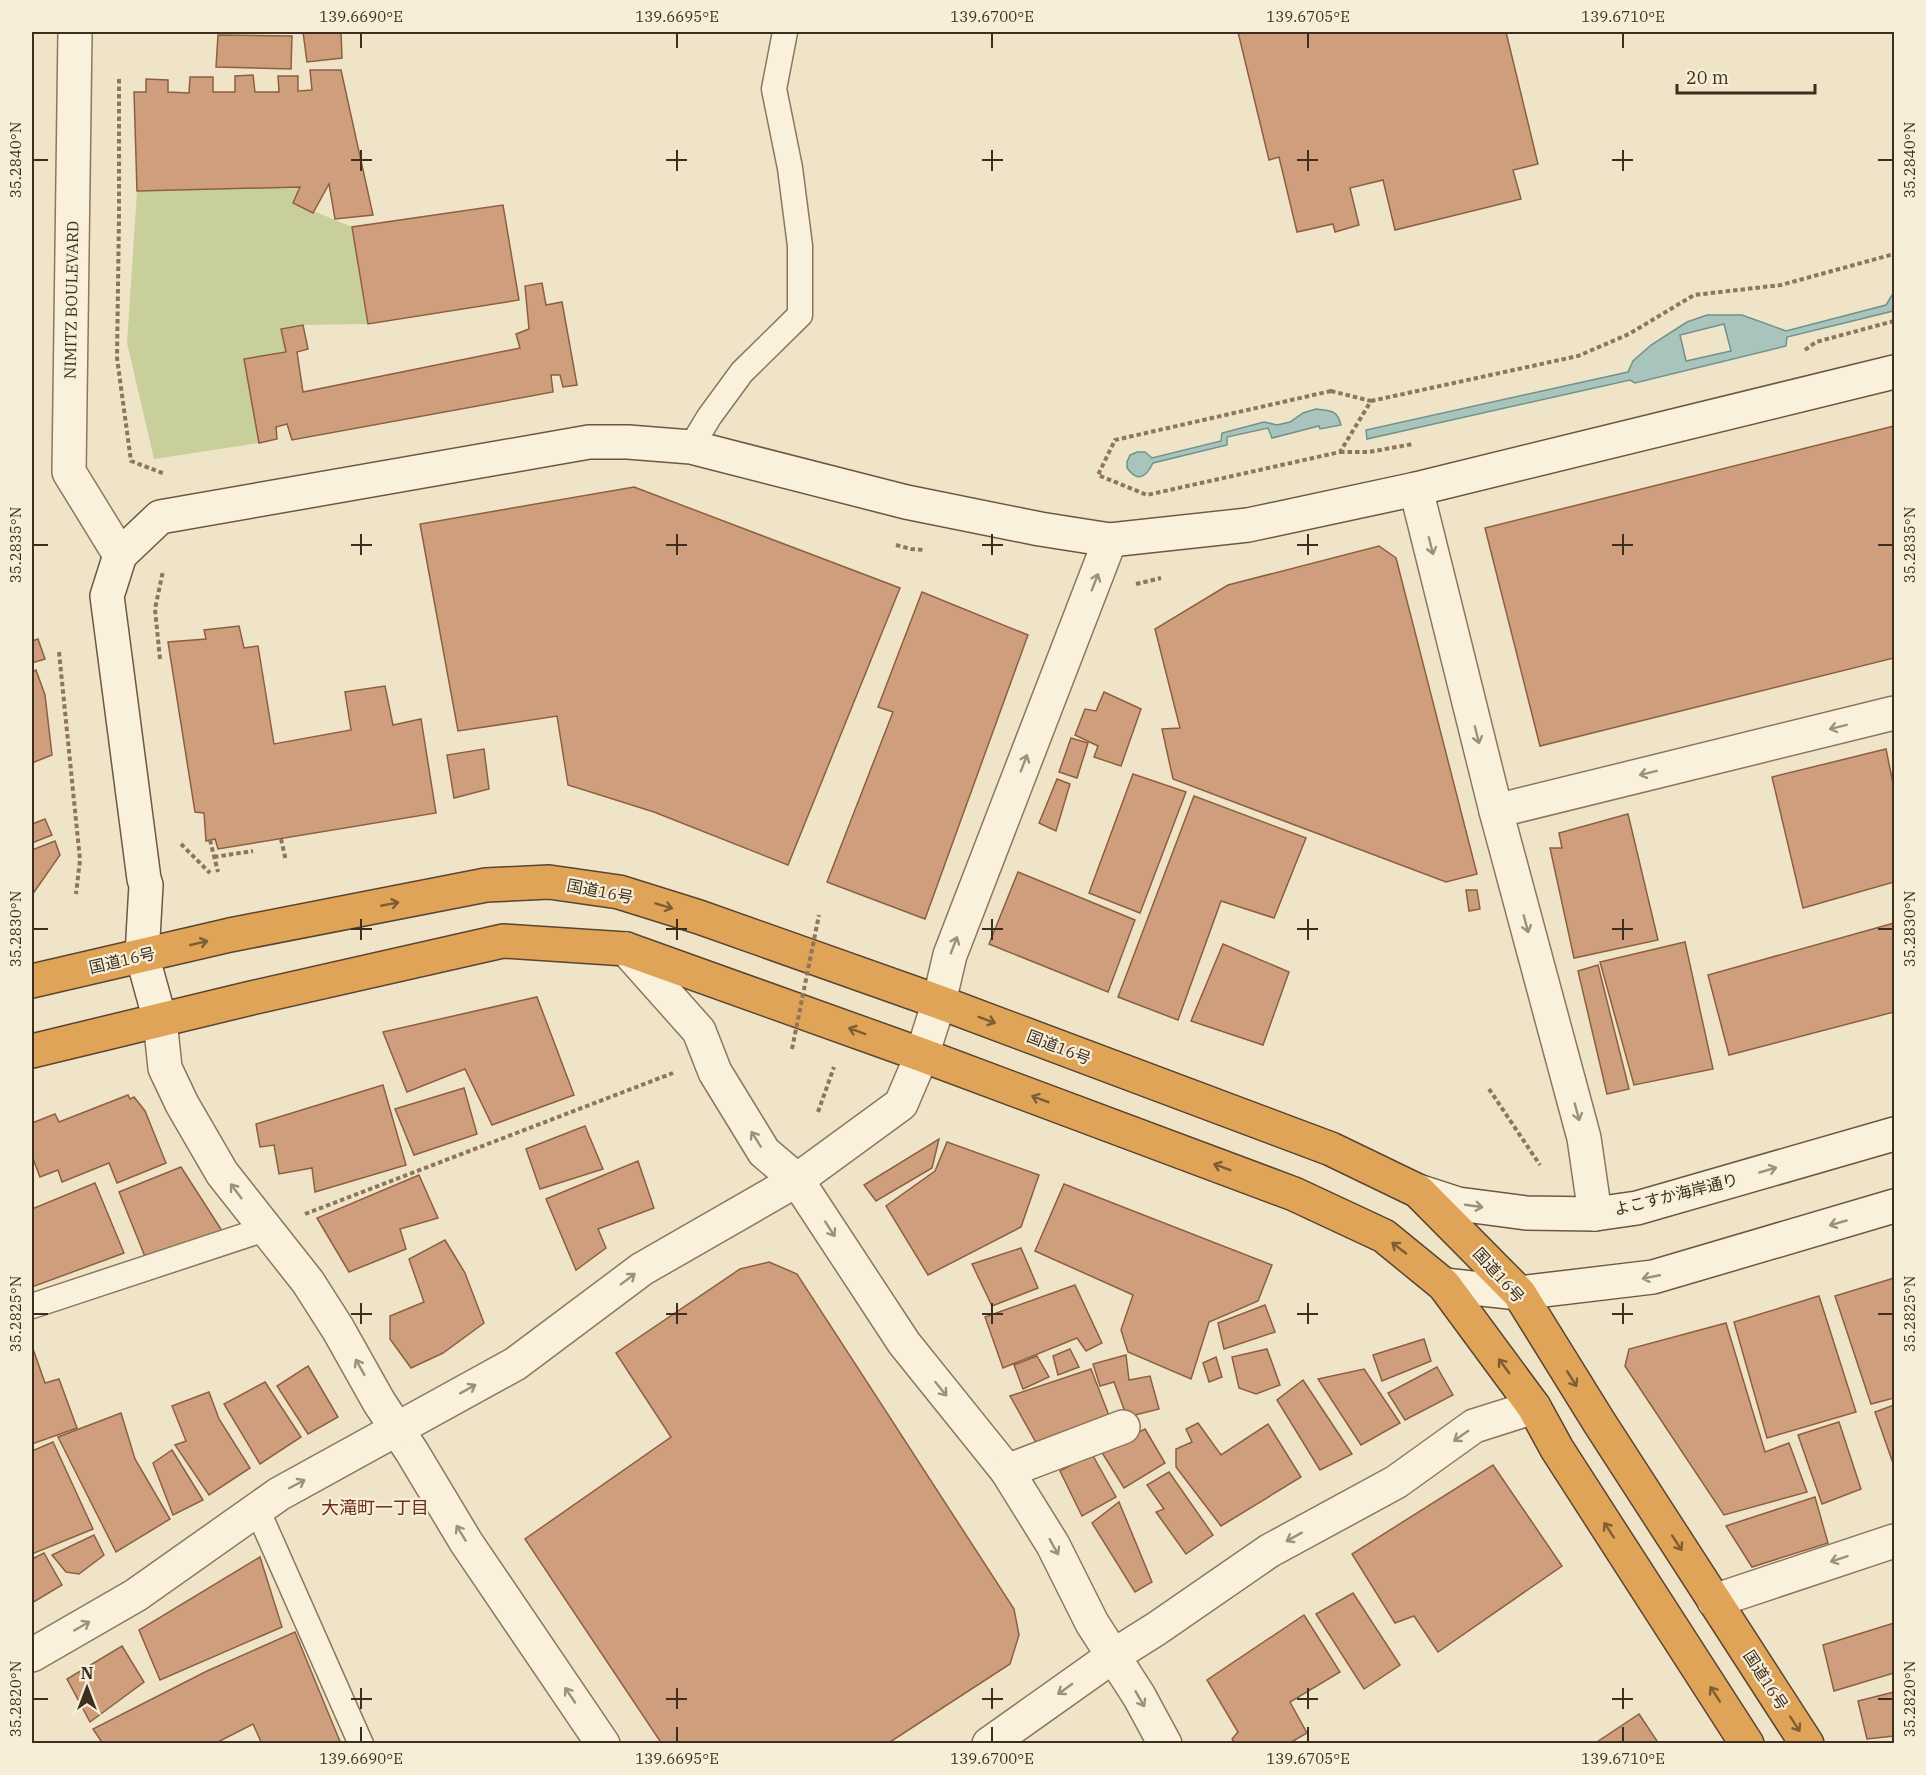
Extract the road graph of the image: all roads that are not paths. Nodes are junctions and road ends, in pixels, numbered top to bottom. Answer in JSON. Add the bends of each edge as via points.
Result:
{"nodes":[{"id":1,"x":75,"y":32,"type":"edge"},
{"id":2,"x":785,"y":32,"type":"edge"},
{"id":3,"x":1894,"y":372,"type":"edge"},
{"id":4,"x":691,"y":447,"type":"junction"},
{"id":5,"x":1416,"y":489,"type":"junction"},
{"id":6,"x":1110,"y":540,"type":"junction"},
{"id":7,"x":120,"y":555,"type":"junction"},
{"id":8,"x":1894,"y":713,"type":"edge"},
{"id":9,"x":1496,"y":811,"type":"junction"},
{"id":10,"x":626,"y":949,"type":"junction"},
{"id":11,"x":142,"y":956,"type":"junction"},
{"id":12,"x":32,"y":981,"type":"edge"},
{"id":13,"x":939,"y":1002,"type":"junction"},
{"id":14,"x":160,"y":1020,"type":"junction"},
{"id":15,"x":32,"y":1051,"type":"edge"},
{"id":16,"x":922,"y":1055,"type":"junction"},
{"id":17,"x":1894,"y":1134,"type":"edge"},
{"id":18,"x":797,"y":1180,"type":"junction"},
{"id":19,"x":1418,"y":1191,"type":"junction"},
{"id":20,"x":1894,"y":1206,"type":"edge"},
{"id":21,"x":1595,"y":1214,"type":"junction"},
{"id":22,"x":265,"y":1229,"type":"junction"},
{"id":23,"x":1444,"y":1285,"type":"junction"},
{"id":24,"x":1520,"y":1293,"type":"junction"},
{"id":25,"x":32,"y":1306,"type":"edge"},
{"id":26,"x":1534,"y":1407,"type":"junction"},
{"id":27,"x":1123,"y":1427,"type":"dead end"},
{"id":28,"x":397,"y":1429,"type":"junction"},
{"id":29,"x":1007,"y":1471,"type":"junction"},
{"id":30,"x":257,"y":1509,"type":"junction"},
{"id":31,"x":1894,"y":1541,"type":"edge"},
{"id":32,"x":1714,"y":1601,"type":"junction"},
{"id":33,"x":32,"y":1655,"type":"edge"},
{"id":34,"x":1113,"y":1656,"type":"junction"},
{"id":35,"x":361,"y":1743,"type":"edge"},
{"id":36,"x":603,"y":1743,"type":"edge"},
{"id":37,"x":989,"y":1743,"type":"edge"},
{"id":38,"x":1165,"y":1743,"type":"edge"},
{"id":39,"x":1747,"y":1743,"type":"edge"},
{"id":40,"x":1807,"y":1743,"type":"edge"}],
"edges":[{"from":1,"to":7,"type":"street","name":"NIMITZ BOULEVARD","via":[[69,472]]},
{"from":2,"to":4,"type":"lane","via":[[774,88],[800,246],[800,315],[742,372]]},
{"from":3,"to":5,"type":"street"},
{"from":4,"to":6,"type":"street","via":[[906,502]]},
{"from":4,"to":7,"type":"street","via":[[589,442],[160,517]]},
{"from":5,"to":6,"type":"street","via":[[1248,525]]},
{"from":5,"to":9,"type":"street","one_way":true},
{"from":13,"to":6,"type":"street","one_way":true,"via":[[950,955]]},
{"from":7,"to":11,"type":"street","via":[[106,596],[146,885]]},
{"from":8,"to":9,"type":"street","one_way":true},
{"from":9,"to":21,"type":"street","one_way":true,"via":[[1584,1138]]},
{"from":10,"to":14,"type":"highway","via":[[503,941]]},
{"from":16,"to":10,"type":"highway","one_way":true},
{"from":18,"to":10,"type":"street","one_way":true,"via":[[764,1152],[715,1072],[699,1031]]},
{"from":11,"to":12,"type":"highway","name":"国道16号"},
{"from":11,"to":13,"type":"highway","name":"国道16号","one_way":true,"via":[[486,885],[549,882],[619,892]]},
{"from":11,"to":14,"type":"street"},
{"from":13,"to":16,"type":"street"},
{"from":13,"to":19,"type":"highway","name":"国道16号","one_way":true,"via":[[1331,1149]]},
{"from":14,"to":15,"type":"highway"},
{"from":22,"to":14,"type":"street","one_way":true,"via":[[222,1173],[182,1104],[165,1068]]},
{"from":16,"to":18,"type":"street","via":[[901,1104]]},
{"from":23,"to":16,"type":"highway","one_way":true,"via":[[1384,1236],[1294,1194]]},
{"from":21,"to":17,"type":"street","name":"よこすか海岸通り","one_way":true,"via":[[1637,1208]]},
{"from":28,"to":18,"type":"street","one_way":true,"via":[[515,1364],[642,1269]]},
{"from":18,"to":29,"type":"street","one_way":true,"via":[[904,1343]]},
{"from":19,"to":21,"type":"street","name":"よこすか海岸通り","one_way":true,"via":[[1458,1204],[1526,1213]]},
{"from":19,"to":24,"type":"highway","name":"国道16号"},
{"from":20,"to":24,"type":"street","one_way":true,"via":[[1653,1277]]},
{"from":22,"to":25,"type":"lane"},
{"from":28,"to":22,"type":"street","one_way":true,"via":[[308,1282]]},
{"from":23,"to":24,"type":"street"},
{"from":26,"to":23,"type":"highway","one_way":true},
{"from":24,"to":32,"type":"highway","name":"国道16号","one_way":true},
{"from":26,"to":34,"type":"street","one_way":true,"via":[[1474,1426],[1396,1482],[1269,1551]]},
{"from":39,"to":26,"type":"highway","one_way":true,"via":[[1557,1449]]},
{"from":27,"to":29,"type":"street"},
{"from":30,"to":28,"type":"street","one_way":true},
{"from":36,"to":28,"type":"street","one_way":true,"via":[[466,1542]]},
{"from":29,"to":34,"type":"street","one_way":true,"via":[[1053,1545]]},
{"from":33,"to":30,"type":"street","one_way":true,"via":[[136,1596]]},
{"from":30,"to":35,"type":"lane"},
{"from":31,"to":32,"type":"street","one_way":true},
{"from":32,"to":40,"type":"highway","name":"国道16号","one_way":true},
{"from":34,"to":37,"type":"street","one_way":true},
{"from":34,"to":38,"type":"street","one_way":true}]}
